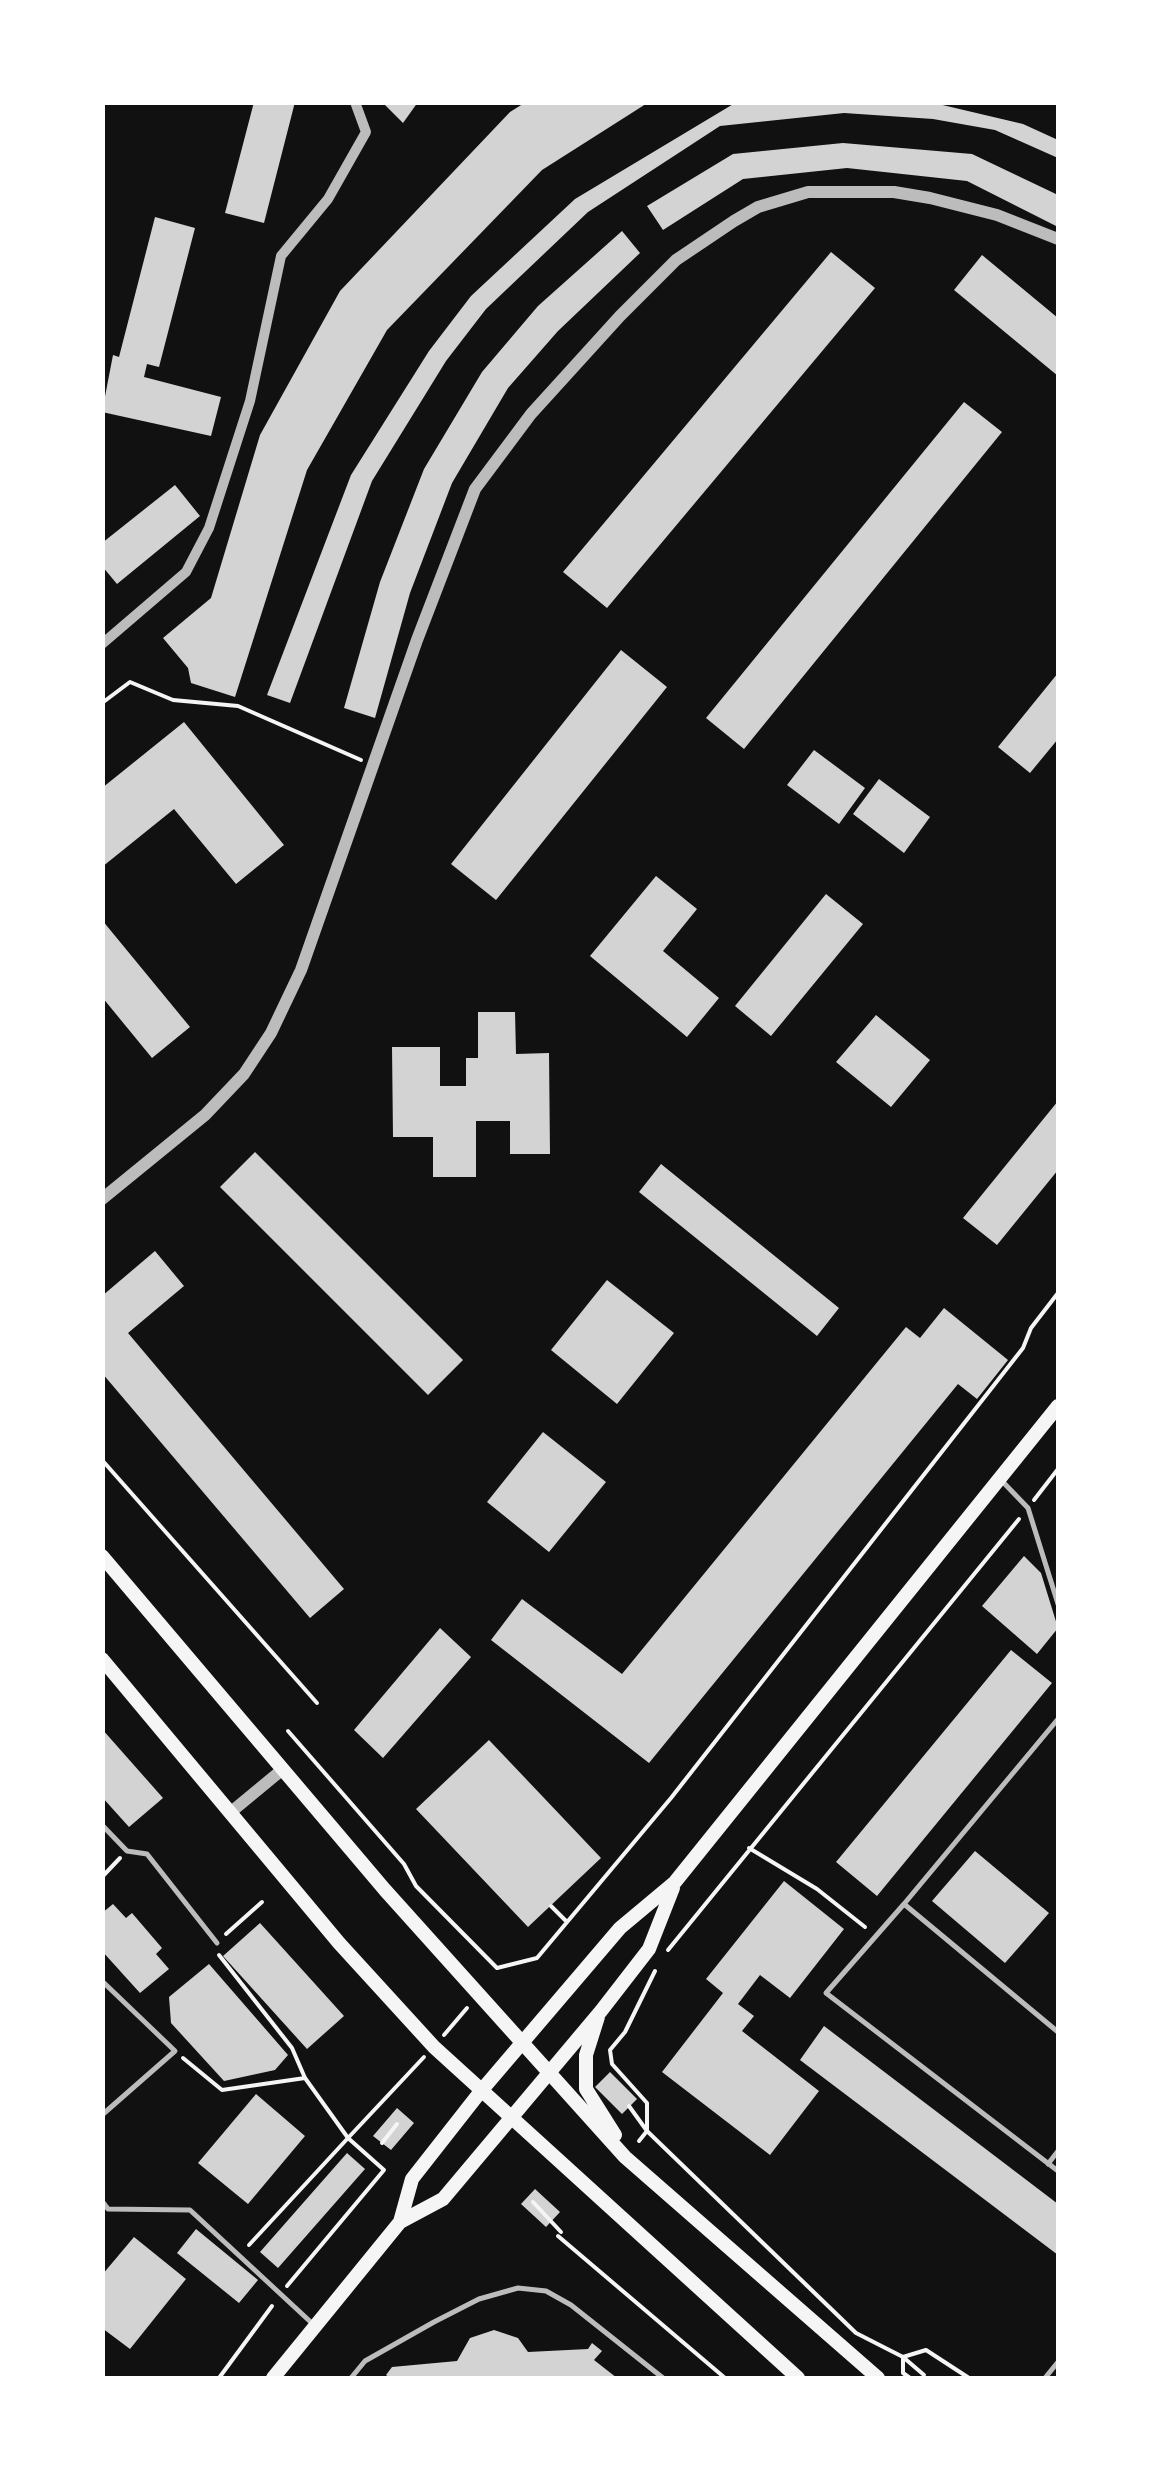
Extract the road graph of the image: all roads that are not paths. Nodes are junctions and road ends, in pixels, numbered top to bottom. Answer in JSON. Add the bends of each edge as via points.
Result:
{"nodes":[{"id":1,"x":354,"y":102,"type":"edge"},
{"id":2,"x":1058,"y":239,"type":"edge"},
{"id":3,"x":102,"y":644,"type":"edge"},
{"id":4,"x":102,"y":1199,"type":"edge"},
{"id":5,"x":1056,"y":1415,"type":"edge"},
{"id":6,"x":998,"y":1477,"type":"junction"},
{"id":7,"x":102,"y":1556,"type":"edge"},
{"id":8,"x":1058,"y":1604,"type":"edge"},
{"id":9,"x":102,"y":1658,"type":"edge"},
{"id":10,"x":1058,"y":1719,"type":"edge"},
{"id":11,"x":283,"y":1769,"type":"junction"},
{"id":12,"x":232,"y":1812,"type":"junction"},
{"id":13,"x":102,"y":1824,"type":"edge"},
{"id":14,"x":675,"y":1882,"type":"junction"},
{"id":15,"x":904,"y":1904,"type":"junction"},
{"id":16,"x":217,"y":1943,"type":"road end"},
{"id":17,"x":102,"y":1981,"type":"edge"},
{"id":18,"x":600,"y":2011,"type":"junction"},
{"id":19,"x":1058,"y":2032,"type":"edge"},
{"id":20,"x":523,"y":2042,"type":"junction"},
{"id":21,"x":548,"y":2069,"type":"junction"},
{"id":22,"x":481,"y":2091,"type":"junction"},
{"id":23,"x":102,"y":2115,"type":"edge"},
{"id":24,"x":508,"y":2116,"type":"junction"},
{"id":25,"x":1058,"y":2152,"type":"edge"},
{"id":26,"x":1048,"y":2164,"type":"junction"},
{"id":27,"x":638,"y":2169,"type":"junction"},
{"id":28,"x":1058,"y":2171,"type":"edge"},
{"id":29,"x":102,"y":2201,"type":"edge"},
{"id":30,"x":400,"y":2222,"type":"junction"},
{"id":31,"x":314,"y":2326,"type":"junction"},
{"id":32,"x":1058,"y":2362,"type":"edge"},
{"id":33,"x":273,"y":2378,"type":"edge"},
{"id":34,"x":351,"y":2378,"type":"edge"},
{"id":35,"x":663,"y":2378,"type":"edge"},
{"id":36,"x":798,"y":2378,"type":"edge"},
{"id":37,"x":878,"y":2378,"type":"edge"},
{"id":38,"x":1045,"y":2378,"type":"edge"}],
"edges":[{"from":1,"to":3,"type":"street","via":[[366,132],[328,199],[281,256],[250,402],[209,528],[186,572]]},
{"from":2,"to":4,"type":"street","via":[[930,198],[808,192],[758,207],[676,260],[531,414],[475,489],[301,970],[271,1034],[205,1115]]},
{"from":5,"to":6,"type":"main road"},
{"from":6,"to":8,"type":"lane","via":[[1028,1508]]},
{"from":6,"to":14,"type":"main road"},
{"from":7,"to":11,"type":"main road"},
{"from":9,"to":12,"type":"main road"},
{"from":10,"to":15,"type":"lane"},
{"from":11,"to":12,"type":"street"},
{"from":11,"to":20,"type":"main road"},
{"from":12,"to":22,"type":"main road","via":[[340,1943]]},
{"from":13,"to":16,"type":"lane","via":[[127,1852],[147,1854]]},
{"from":14,"to":18,"type":"main road","via":[[649,1949]]},
{"from":14,"to":20,"type":"main road","via":[[620,1928]]},
{"from":15,"to":19,"type":"lane"},
{"from":15,"to":26,"type":"lane","via":[[826,1993]]},
{"from":17,"to":23,"type":"lane","via":[[175,2052]]},
{"from":18,"to":21,"type":"main road"},
{"from":18,"to":27,"type":"main road","via":[[586,2055],[586,2089]]},
{"from":20,"to":21,"type":"main road"},
{"from":20,"to":22,"type":"main road"},
{"from":21,"to":24,"type":"main road"},
{"from":21,"to":27,"type":"main road"},
{"from":22,"to":24,"type":"main road"},
{"from":22,"to":30,"type":"main road","via":[[412,2178]]},
{"from":24,"to":30,"type":"main road","via":[[443,2199]]},
{"from":24,"to":36,"type":"main road"},
{"from":25,"to":26,"type":"lane"},
{"from":26,"to":28,"type":"lane"},
{"from":27,"to":37,"type":"main road"},
{"from":29,"to":31,"type":"lane","via":[[108,2209],[190,2210]]},
{"from":30,"to":31,"type":"main road"},
{"from":31,"to":33,"type":"main road"},
{"from":32,"to":38,"type":"lane"},
{"from":34,"to":35,"type":"lane","via":[[365,2361],[434,2322],[518,2288],[546,2291],[571,2305]]}]}
